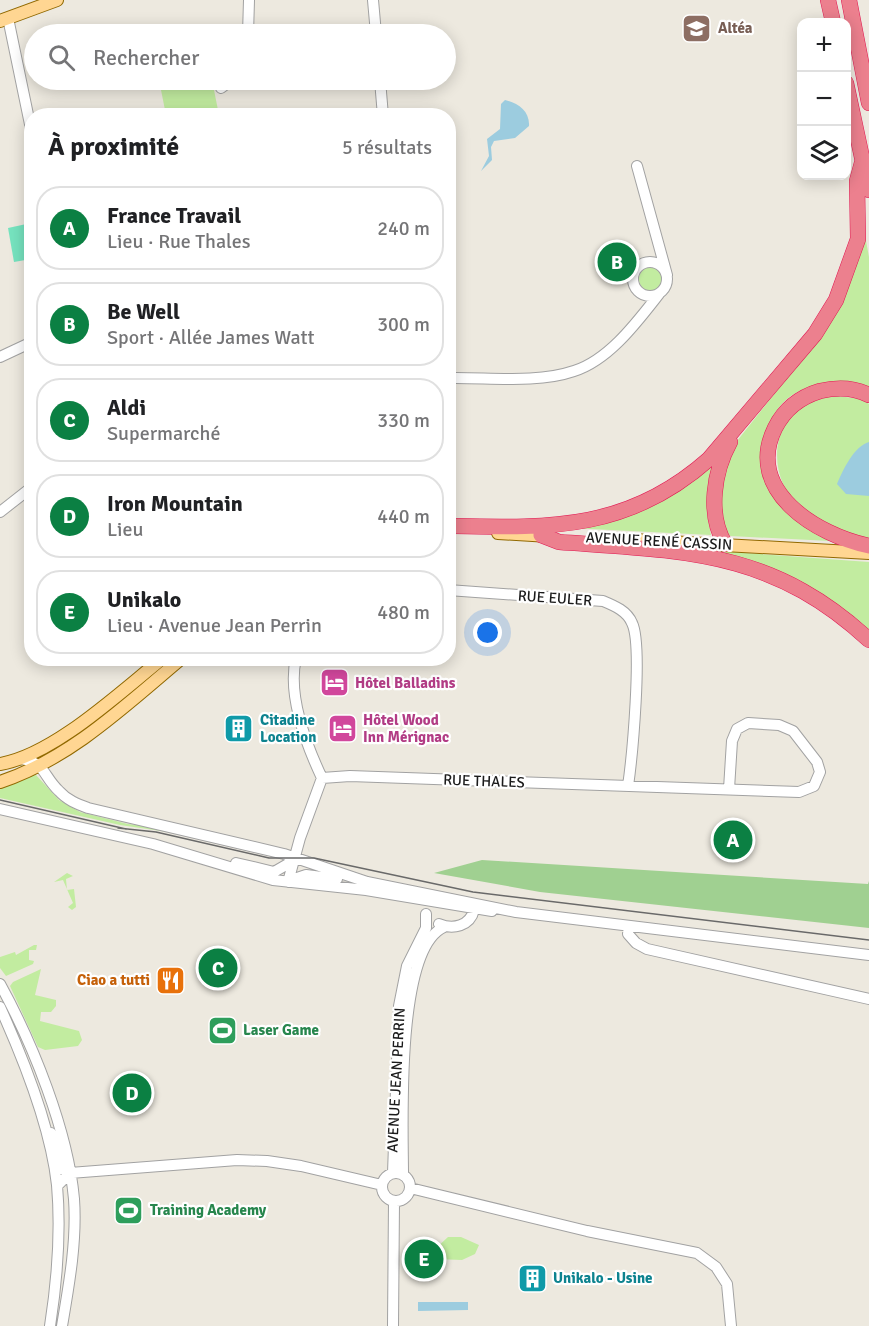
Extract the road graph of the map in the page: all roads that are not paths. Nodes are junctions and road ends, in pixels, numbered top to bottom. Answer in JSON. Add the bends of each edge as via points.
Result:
{"nodes":[{"id":1,"x":57,"y":0,"type":"edge"},
{"id":2,"x":249,"y":0,"type":"edge"},
{"id":3,"x":373,"y":0,"type":"edge"},
{"id":4,"x":828,"y":0,"type":"edge"},
{"id":5,"x":849,"y":0,"type":"edge"},
{"id":6,"x":832,"y":18,"type":"edge"},
{"id":7,"x":4,"y":19,"type":"edge"},
{"id":8,"x":248,"y":24,"type":"edge"},
{"id":9,"x":375,"y":24,"type":"edge"},
{"id":10,"x":381,"y":90,"type":"edge"},
{"id":11,"x":869,"y":103,"type":"edge"},
{"id":12,"x":851,"y":105,"type":"edge"},
{"id":13,"x":26,"y":108,"type":"edge"},
{"id":14,"x":382,"y":108,"type":"edge"},
{"id":15,"x":863,"y":159,"type":"junction"},
{"id":16,"x":637,"y":166,"type":"dead end"},
{"id":17,"x":869,"y":190,"type":"edge"},
{"id":18,"x":667,"y":274,"type":"junction"},
{"id":19,"x":660,"y":294,"type":"junction"},
{"id":20,"x":815,"y":334,"type":"junction"},
{"id":21,"x":24,"y":346,"type":"edge"},
{"id":22,"x":0,"y":357,"type":"edge"},
{"id":23,"x":456,"y":378,"type":"edge"},
{"id":24,"x":869,"y":395,"type":"edge"},
{"id":25,"x":24,"y":492,"type":"edge"},
{"id":26,"x":0,"y":512,"type":"edge"},
{"id":27,"x":456,"y":526,"type":"edge"},
{"id":28,"x":456,"y":532,"type":"edge"},
{"id":29,"x":541,"y":535,"type":"junction"},
{"id":30,"x":725,"y":544,"type":"junction"},
{"id":31,"x":869,"y":546,"type":"edge"},
{"id":32,"x":869,"y":553,"type":"edge"},
{"id":33,"x":456,"y":591,"type":"edge"},
{"id":34,"x":869,"y":640,"type":"edge"},
{"id":35,"x":153,"y":666,"type":"edge"},
{"id":36,"x":172,"y":666,"type":"edge"},
{"id":37,"x":295,"y":666,"type":"edge"},
{"id":38,"x":20,"y":759,"type":"junction"},
{"id":39,"x":1,"y":765,"type":"edge"},
{"id":40,"x":41,"y":765,"type":"junction"},
{"id":41,"x":322,"y":778,"type":"junction"},
{"id":42,"x":0,"y":782,"type":"edge"},
{"id":43,"x":628,"y":786,"type":"junction"},
{"id":44,"x":729,"y":789,"type":"junction"},
{"id":45,"x":0,"y":809,"type":"edge"},
{"id":46,"x":185,"y":855,"type":"junction"},
{"id":47,"x":294,"y":859,"type":"junction"},
{"id":48,"x":288,"y":882,"type":"junction"},
{"id":49,"x":368,"y":882,"type":"junction"},
{"id":50,"x":438,"y":895,"type":"junction"},
{"id":51,"x":424,"y":902,"type":"junction"},
{"id":52,"x":470,"y":905,"type":"junction"},
{"id":53,"x":426,"y":914,"type":"junction"},
{"id":54,"x":629,"y":926,"type":"junction"},
{"id":55,"x":444,"y":927,"type":"junction"},
{"id":56,"x":869,"y":955,"type":"edge"},
{"id":57,"x":0,"y":984,"type":"edge"},
{"id":58,"x":407,"y":984,"type":"junction"},
{"id":59,"x":869,"y":999,"type":"edge"},
{"id":60,"x":0,"y":1007,"type":"edge"},
{"id":61,"x":38,"y":1108,"type":"junction"},
{"id":62,"x":70,"y":1173,"type":"junction"},
{"id":63,"x":398,"y":1174,"type":"junction"},
{"id":64,"x":382,"y":1185,"type":"junction"},
{"id":65,"x":57,"y":1186,"type":"junction"},
{"id":66,"x":410,"y":1188,"type":"junction"},
{"id":67,"x":394,"y":1201,"type":"junction"},
{"id":68,"x":50,"y":1326,"type":"edge"},
{"id":69,"x":62,"y":1326,"type":"edge"},
{"id":70,"x":393,"y":1326,"type":"edge"},
{"id":71,"x":731,"y":1326,"type":"edge"}],
"edges":[{"from":1,"to":7,"type":"main road"},
{"from":2,"to":8,"type":"street"},
{"from":3,"to":9,"type":"street"},
{"from":4,"to":6,"type":"highway"},
{"from":5,"to":11,"type":"highway"},
{"from":7,"to":13,"type":"street"},
{"from":10,"to":14,"type":"street"},
{"from":12,"to":15,"type":"highway"},
{"from":15,"to":17,"type":"highway"},
{"from":15,"to":20,"type":"highway","via":[[857,181],[858,239],[845,281]]},
{"from":16,"to":18,"type":"street"},
{"from":18,"to":19,"type":"street","via":[[667,286]]},
{"from":18,"to":19,"type":"street","via":[[661,265],[650,262],[639,266],[633,276],[635,287],[643,295]]},
{"from":19,"to":23,"type":"street","via":[[608,350],[574,371],[534,377]]},
{"from":20,"to":27,"type":"highway","via":[[709,459],[690,477],[662,493],[592,521]]},
{"from":20,"to":30,"type":"highway","via":[[807,350],[729,444],[720,464],[715,505],[718,530]]},
{"from":21,"to":22,"type":"street"},
{"from":24,"to":31,"type":"highway","via":[[835,388],[800,400],[778,422],[769,458],[776,486],[797,514],[833,536]]},
{"from":25,"to":26,"type":"street"},
{"from":28,"to":29,"type":"main road","name":"AVENUE RENÉ CASSIN"},
{"from":29,"to":30,"type":"main road","name":"AVENUE RENÉ CASSIN"},
{"from":29,"to":34,"type":"highway","via":[[559,542],[684,551],[752,567],[806,591]]},
{"from":30,"to":32,"type":"main road","name":"AVENUE RENÉ CASSIN"},
{"from":33,"to":43,"type":"street","name":"RUE EULER","via":[[603,601],[623,611],[636,633],[637,648]]},
{"from":35,"to":38,"type":"main road","via":[[70,730]]},
{"from":36,"to":40,"type":"main road","via":[[81,740]]},
{"from":37,"to":41,"type":"street","via":[[294,684],[303,736]]},
{"from":38,"to":39,"type":"main road"},
{"from":38,"to":40,"type":"street"},
{"from":40,"to":42,"type":"main road"},
{"from":40,"to":47,"type":"street","via":[[63,796],[88,808]]},
{"from":41,"to":43,"type":"street","name":"RUE THALES"},
{"from":41,"to":47,"type":"street"},
{"from":43,"to":44,"type":"street","name":"RUE THALES"},
{"from":44,"to":44,"type":"street","name":"RUE THALES","via":[[799,792],[814,786],[820,772],[793,731],[778,725],[748,723],[737,729],[732,741]]},
{"from":45,"to":46,"type":"street"},
{"from":46,"to":47,"type":"street","via":[[274,872]]},
{"from":46,"to":48,"type":"street"},
{"from":47,"to":48,"type":"street"},
{"from":47,"to":49,"type":"street"},
{"from":48,"to":49,"type":"street","via":[[306,875]]},
{"from":48,"to":51,"type":"street","via":[[366,890]]},
{"from":49,"to":50,"type":"street"},
{"from":50,"to":51,"type":"street"},
{"from":50,"to":52,"type":"street"},
{"from":51,"to":52,"type":"street"},
{"from":51,"to":53,"type":"street","name":"AVENUE JEAN PERRIN"},
{"from":52,"to":54,"type":"street"},
{"from":52,"to":55,"type":"street","name":"AVENUE JEAN PERRIN","via":[[472,916],[464,924]]},
{"from":53,"to":55,"type":"street"},
{"from":53,"to":58,"type":"street","name":"AVENUE JEAN PERRIN","via":[[426,928],[410,958]]},
{"from":54,"to":56,"type":"street"},
{"from":54,"to":59,"type":"street","via":[[628,934],[647,949]]},
{"from":55,"to":58,"type":"street","name":"AVENUE JEAN PERRIN","via":[[430,938]]},
{"from":57,"to":62,"type":"street","via":[[51,1104]]},
{"from":58,"to":63,"type":"street","name":"AVENUE JEAN PERRIN"},
{"from":60,"to":61,"type":"street"},
{"from":61,"to":62,"type":"street","via":[[56,1144],[61,1168]]},
{"from":61,"to":65,"type":"street"},
{"from":62,"to":64,"type":"street","via":[[237,1160],[302,1166]]},
{"from":62,"to":65,"type":"street"},
{"from":62,"to":69,"type":"street","via":[[73,1235]]},
{"from":63,"to":64,"type":"street","via":[[386,1178]]},
{"from":63,"to":66,"type":"street"},
{"from":64,"to":67,"type":"street","via":[[384,1194]]},
{"from":65,"to":68,"type":"street","via":[[58,1227]]},
{"from":66,"to":67,"type":"street","via":[[403,1199]]},
{"from":66,"to":71,"type":"street","via":[[697,1253],[716,1268],[727,1284]]},
{"from":67,"to":70,"type":"street"}]}
